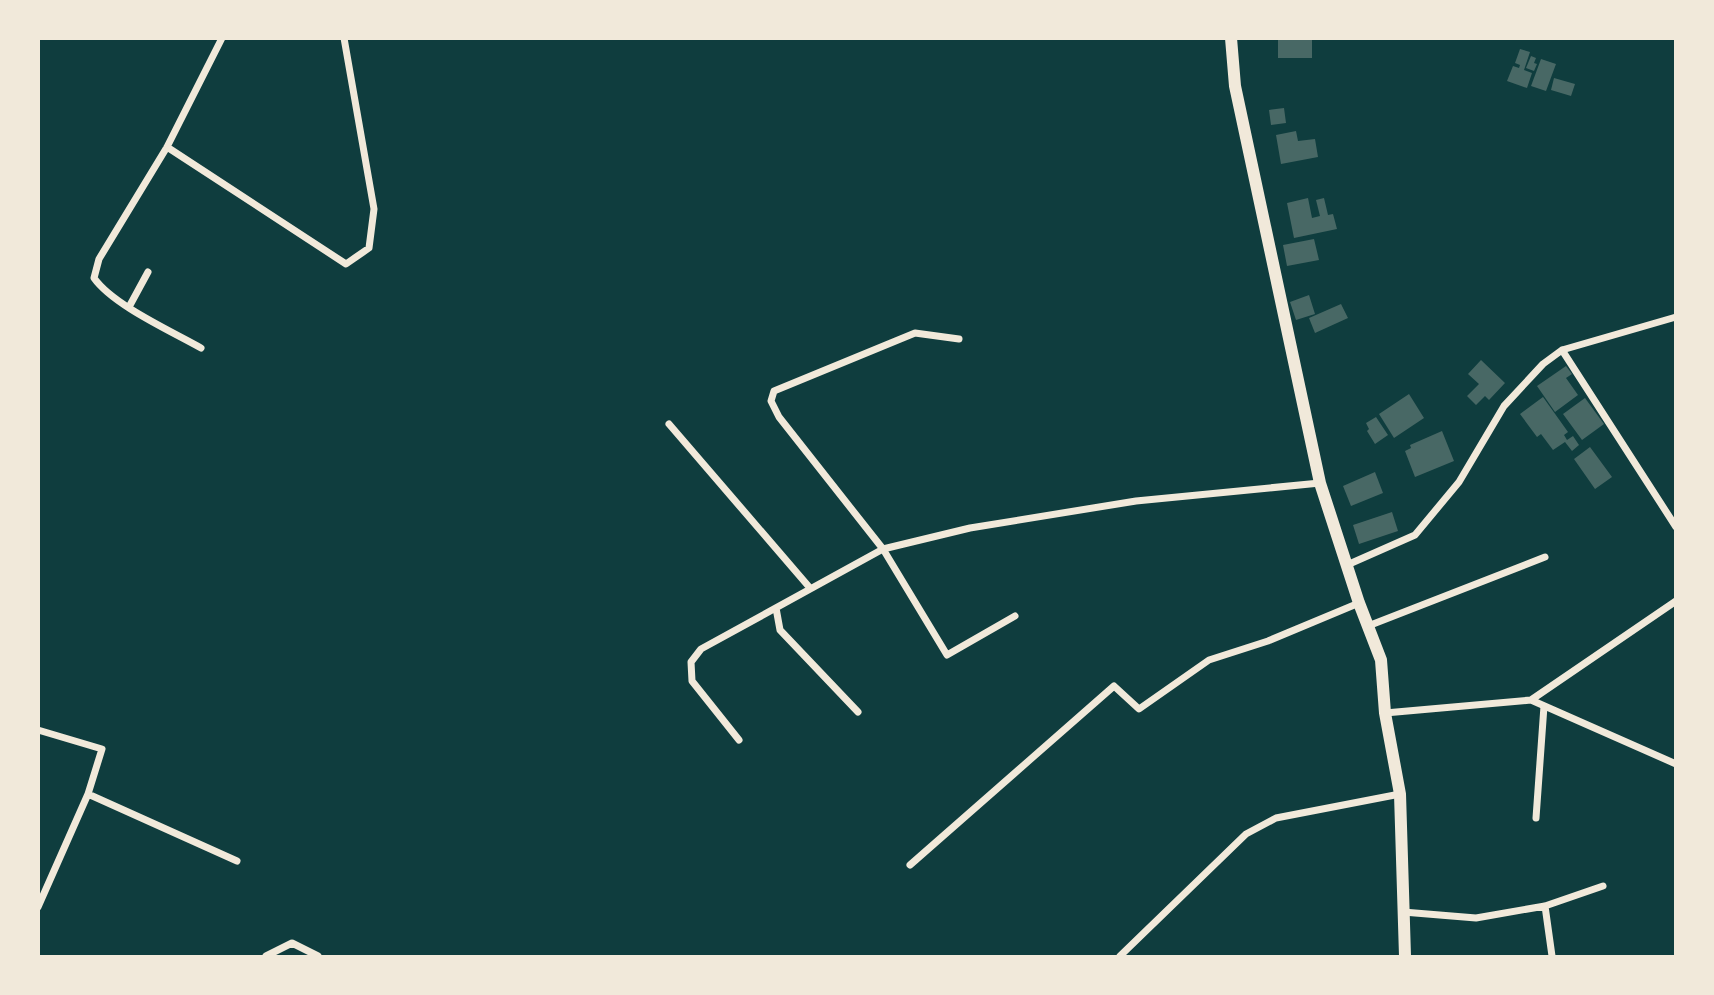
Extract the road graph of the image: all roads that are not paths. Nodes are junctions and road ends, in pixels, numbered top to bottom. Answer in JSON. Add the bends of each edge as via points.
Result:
{"nodes":[{"id":1,"x":222,"y":38,"type":"edge"},
{"id":2,"x":344,"y":38,"type":"edge"},
{"id":3,"x":1231,"y":38,"type":"edge"},
{"id":4,"x":167,"y":147,"type":"junction"},
{"id":5,"x":148,"y":272,"type":"dead end"},
{"id":6,"x":129,"y":307,"type":"junction"},
{"id":7,"x":1675,"y":317,"type":"edge"},
{"id":8,"x":959,"y":339,"type":"dead end"},
{"id":9,"x":201,"y":348,"type":"dead end"},
{"id":10,"x":1562,"y":350,"type":"junction"},
{"id":11,"x":668,"y":424,"type":"dead end"},
{"id":12,"x":1320,"y":483,"type":"junction"},
{"id":13,"x":1675,"y":527,"type":"edge"},
{"id":14,"x":883,"y":549,"type":"junction"},
{"id":15,"x":1545,"y":557,"type":"dead end"},
{"id":16,"x":1347,"y":565,"type":"junction"},
{"id":17,"x":810,"y":588,"type":"junction"},
{"id":18,"x":1675,"y":601,"type":"edge"},
{"id":19,"x":1359,"y":603,"type":"junction"},
{"id":20,"x":776,"y":608,"type":"junction"},
{"id":21,"x":1015,"y":616,"type":"dead end"},
{"id":22,"x":1368,"y":626,"type":"junction"},
{"id":23,"x":1531,"y":700,"type":"junction"},
{"id":24,"x":1544,"y":706,"type":"junction"},
{"id":25,"x":859,"y":712,"type":"dead end"},
{"id":26,"x":1385,"y":713,"type":"junction"},
{"id":27,"x":38,"y":730,"type":"edge"},
{"id":28,"x":739,"y":740,"type":"dead end"},
{"id":29,"x":1675,"y":763,"type":"edge"},
{"id":30,"x":88,"y":794,"type":"junction"},
{"id":31,"x":1399,"y":794,"type":"junction"},
{"id":32,"x":1536,"y":818,"type":"dead end"},
{"id":33,"x":237,"y":861,"type":"dead end"},
{"id":34,"x":910,"y":865,"type":"dead end"},
{"id":35,"x":1603,"y":886,"type":"dead end"},
{"id":36,"x":1545,"y":906,"type":"junction"},
{"id":37,"x":38,"y":907,"type":"edge"},
{"id":38,"x":1403,"y":912,"type":"junction"},
{"id":39,"x":266,"y":957,"type":"edge"},
{"id":40,"x":318,"y":957,"type":"edge"},
{"id":41,"x":1120,"y":957,"type":"edge"},
{"id":42,"x":1405,"y":957,"type":"edge"},
{"id":43,"x":1552,"y":957,"type":"edge"}],
"edges":[{"from":1,"to":4,"type":"street"},
{"from":2,"to":4,"type":"street","via":[[374,209],[369,248],[346,264]]},
{"from":3,"to":12,"type":"main road","via":[[1235,86]]},
{"from":4,"to":6,"type":"street","via":[[96,268],[94,278],[102,288]]},
{"from":5,"to":6,"type":"street"},
{"from":6,"to":9,"type":"street"},
{"from":7,"to":10,"type":"street"},
{"from":8,"to":14,"type":"street","via":[[915,333],[774,391],[771,401],[779,417]]},
{"from":10,"to":13,"type":"street"},
{"from":10,"to":16,"type":"street","via":[[1504,406],[1459,482],[1415,535]]},
{"from":11,"to":17,"type":"street"},
{"from":12,"to":14,"type":"street","via":[[1124,503],[970,528]]},
{"from":12,"to":16,"type":"main road"},
{"from":14,"to":17,"type":"street"},
{"from":14,"to":21,"type":"street","via":[[947,655]]},
{"from":15,"to":22,"type":"street"},
{"from":16,"to":19,"type":"main road"},
{"from":17,"to":20,"type":"street"},
{"from":18,"to":23,"type":"street"},
{"from":19,"to":22,"type":"main road"},
{"from":19,"to":34,"type":"street","via":[[1268,642],[1209,660],[1139,709],[1114,686]]},
{"from":20,"to":25,"type":"street","via":[[779,630]]},
{"from":20,"to":28,"type":"street","via":[[701,649],[691,662],[692,681]]},
{"from":22,"to":26,"type":"main road","via":[[1381,660]]},
{"from":23,"to":24,"type":"street"},
{"from":23,"to":26,"type":"street"},
{"from":24,"to":29,"type":"street"},
{"from":24,"to":32,"type":"street"},
{"from":26,"to":31,"type":"main road"},
{"from":27,"to":30,"type":"street","via":[[102,749]]},
{"from":30,"to":33,"type":"street"},
{"from":30,"to":37,"type":"street"},
{"from":31,"to":38,"type":"main road"},
{"from":31,"to":41,"type":"street","via":[[1276,818],[1246,834]]},
{"from":35,"to":36,"type":"street"},
{"from":36,"to":38,"type":"street","via":[[1476,918]]},
{"from":36,"to":43,"type":"street"},
{"from":38,"to":42,"type":"main road"},
{"from":39,"to":40,"type":"street","via":[[292,943]]}]}
